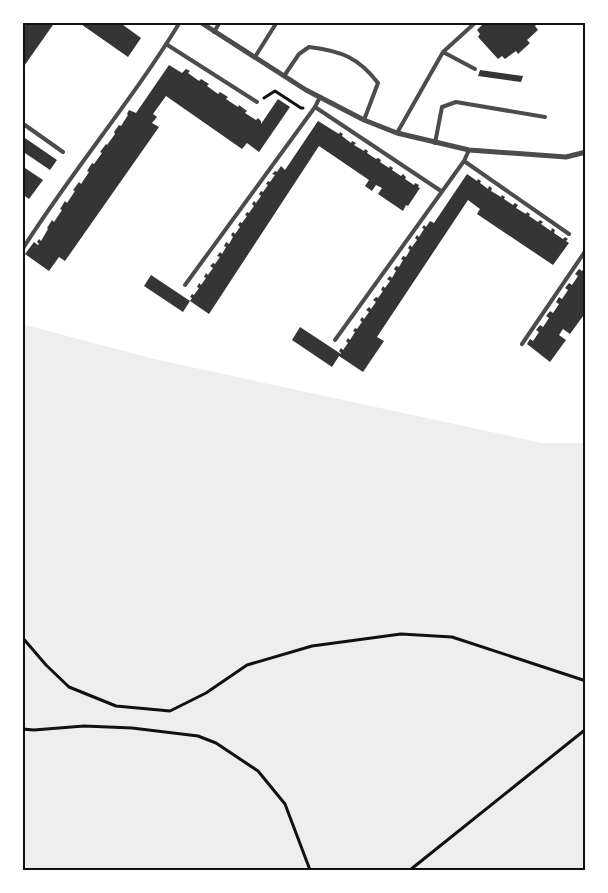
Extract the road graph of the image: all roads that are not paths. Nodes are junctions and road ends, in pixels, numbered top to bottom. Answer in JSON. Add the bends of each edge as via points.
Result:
{"nodes":[{"id":1,"x":180,"y":22,"type":"edge"},
{"id":2,"x":200,"y":22,"type":"edge"},
{"id":3,"x":220,"y":22,"type":"edge"},
{"id":4,"x":277,"y":22,"type":"edge"},
{"id":5,"x":476,"y":22,"type":"edge"},
{"id":6,"x":214,"y":32,"type":"junction"},
{"id":7,"x":166,"y":44,"type":"junction"},
{"id":8,"x":443,"y":52,"type":"junction"},
{"id":9,"x":254,"y":57,"type":"junction"},
{"id":10,"x":475,"y":69,"type":"dead end"},
{"id":11,"x":284,"y":76,"type":"junction"},
{"id":12,"x":320,"y":97,"type":"junction"},
{"id":13,"x":257,"y":102,"type":"road end"},
{"id":14,"x":314,"y":107,"type":"junction"},
{"id":15,"x":545,"y":117,"type":"dead end"},
{"id":16,"x":364,"y":120,"type":"junction"},
{"id":17,"x":22,"y":123,"type":"edge"},
{"id":18,"x":397,"y":133,"type":"junction"},
{"id":19,"x":435,"y":143,"type":"junction"},
{"id":20,"x":469,"y":150,"type":"junction"},
{"id":21,"x":63,"y":152,"type":"dead end"},
{"id":22,"x":586,"y":152,"type":"edge"},
{"id":23,"x":464,"y":161,"type":"junction"},
{"id":24,"x":441,"y":191,"type":"junction"},
{"id":25,"x":569,"y":234,"type":"dead end"},
{"id":26,"x":22,"y":250,"type":"edge"},
{"id":27,"x":586,"y":250,"type":"edge"},
{"id":28,"x":185,"y":285,"type":"dead end"},
{"id":29,"x":335,"y":340,"type":"dead end"},
{"id":30,"x":522,"y":344,"type":"dead end"}],
"edges":[{"from":1,"to":7,"type":"lane"},
{"from":2,"to":6,"type":"street"},
{"from":3,"to":6,"type":"lane"},
{"from":4,"to":9,"type":"lane"},
{"from":5,"to":8,"type":"lane"},
{"from":6,"to":9,"type":"street"},
{"from":7,"to":13,"type":"lane"},
{"from":7,"to":26,"type":"lane"},
{"from":8,"to":10,"type":"lane"},
{"from":8,"to":18,"type":"lane"},
{"from":9,"to":11,"type":"street"},
{"from":11,"to":12,"type":"street"},
{"from":11,"to":16,"type":"lane","via":[[299,54],[309,47],[352,58],[367,68],[378,83]]},
{"from":12,"to":14,"type":"lane"},
{"from":12,"to":16,"type":"street"},
{"from":14,"to":24,"type":"lane"},
{"from":14,"to":28,"type":"lane"},
{"from":15,"to":19,"type":"lane","via":[[456,102],[442,107]]},
{"from":16,"to":18,"type":"street"},
{"from":17,"to":21,"type":"lane"},
{"from":18,"to":19,"type":"street"},
{"from":19,"to":20,"type":"street"},
{"from":20,"to":22,"type":"street","via":[[566,157]]},
{"from":20,"to":23,"type":"lane"},
{"from":23,"to":24,"type":"lane"},
{"from":23,"to":25,"type":"lane"},
{"from":24,"to":29,"type":"lane"},
{"from":27,"to":30,"type":"lane"}]}
